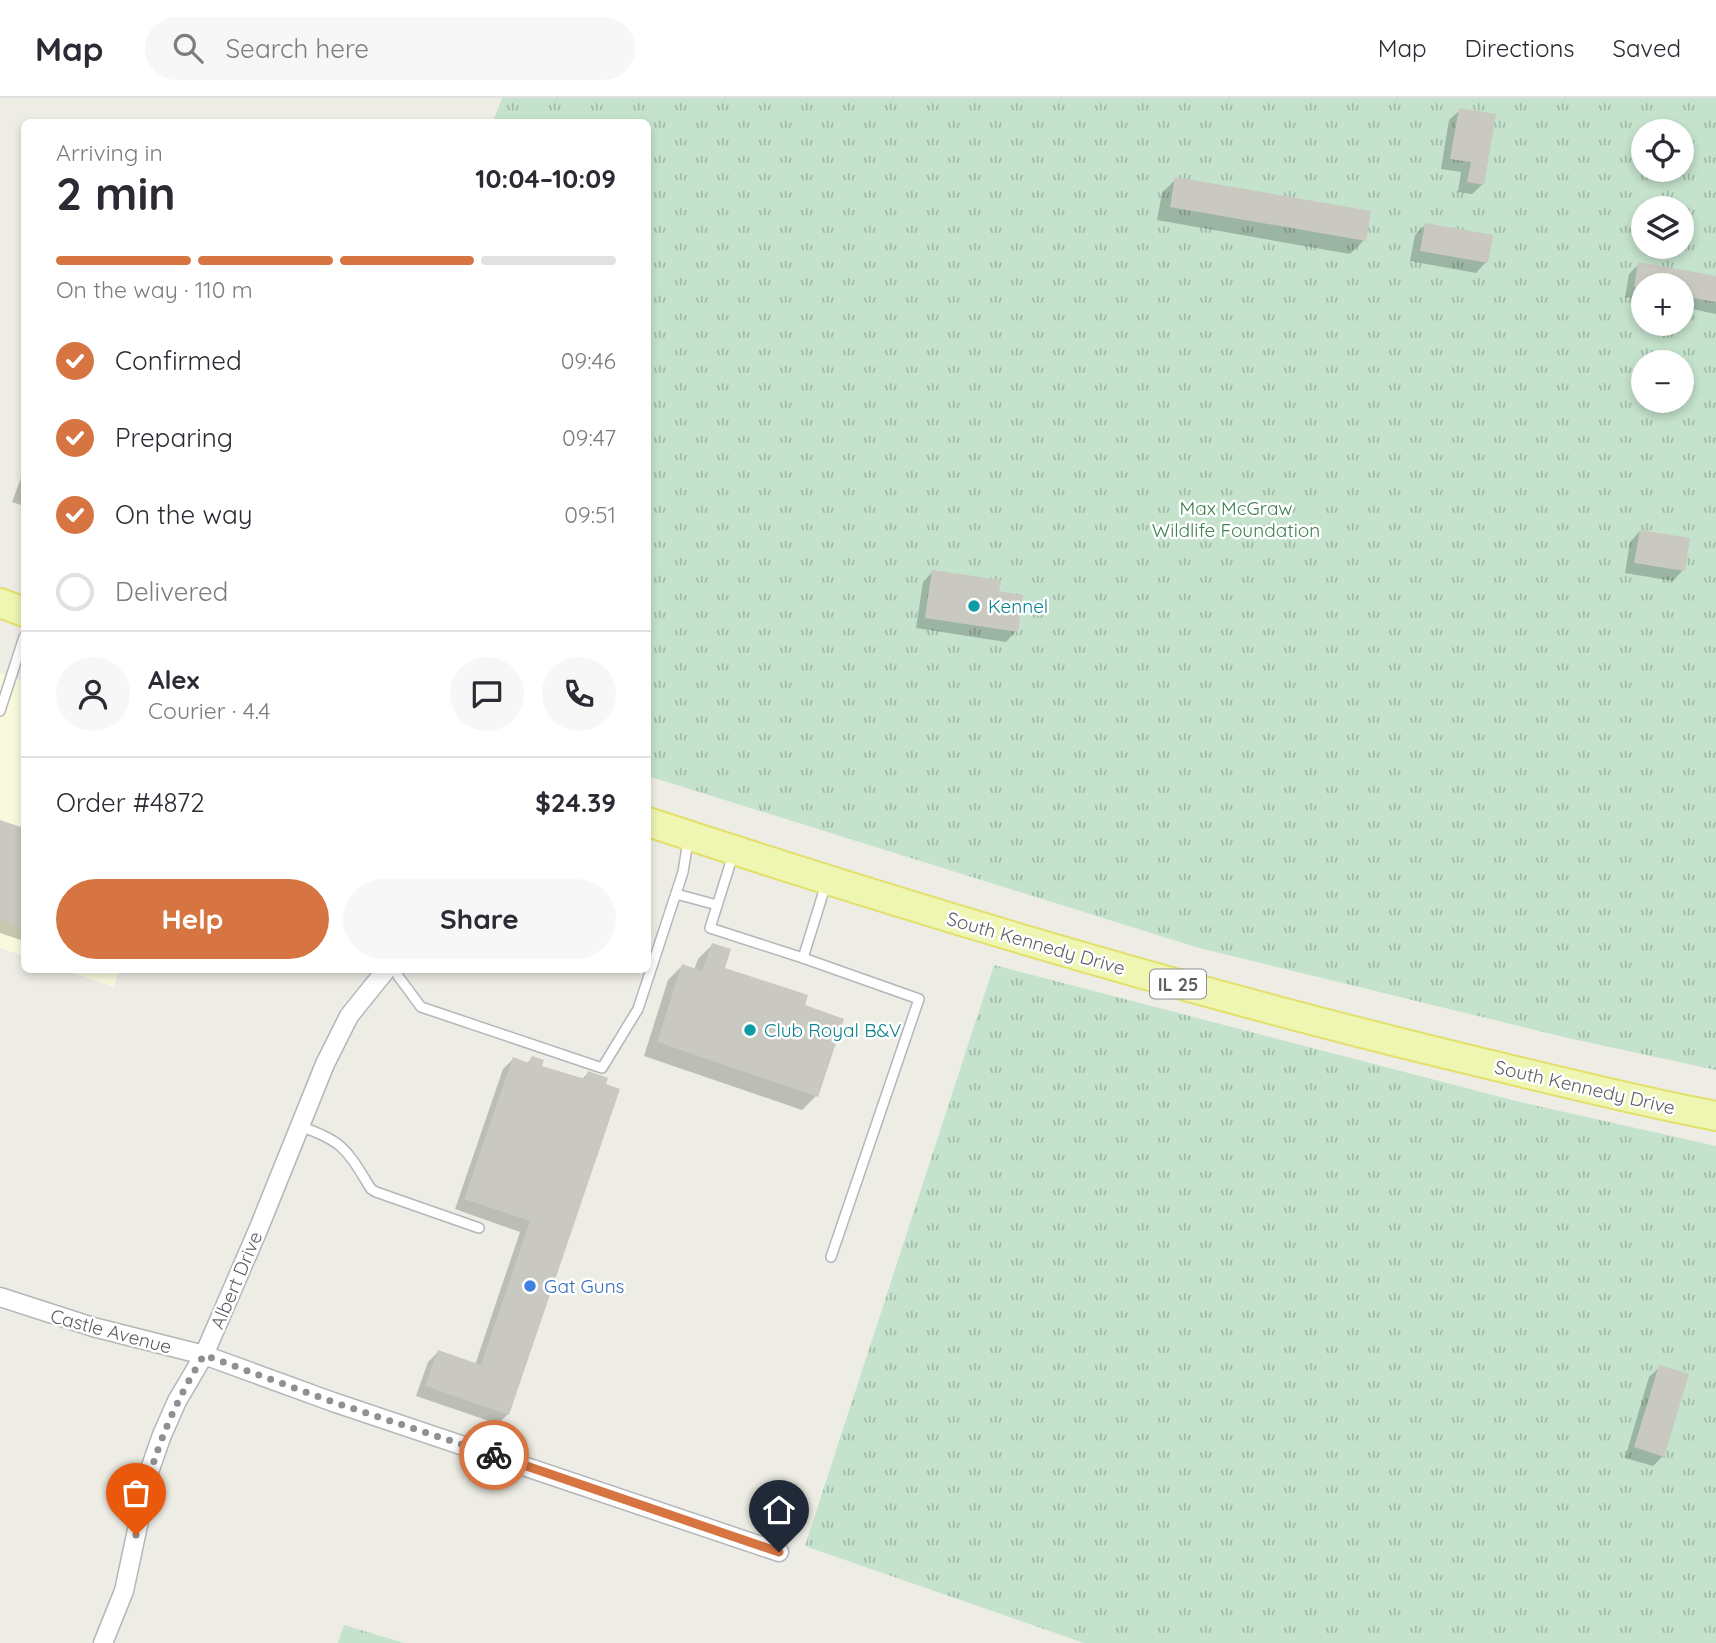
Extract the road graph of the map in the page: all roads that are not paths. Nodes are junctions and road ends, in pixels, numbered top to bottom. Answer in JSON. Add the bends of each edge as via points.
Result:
{"nodes":[{"id":1,"x":0,"y":603,"type":"edge"},
{"id":2,"x":21,"y":611,"type":"edge"},
{"id":3,"x":21,"y":646,"type":"edge"},
{"id":4,"x":0,"y":711,"type":"edge"},
{"id":5,"x":651,"y":823,"type":"edge"},
{"id":6,"x":689,"y":835,"type":"junction"},
{"id":7,"x":734,"y":850,"type":"junction"},
{"id":8,"x":827,"y":879,"type":"junction"},
{"id":9,"x":676,"y":894,"type":"junction"},
{"id":10,"x":717,"y":905,"type":"junction"},
{"id":11,"x":803,"y":958,"type":"junction"},
{"id":12,"x":651,"y":970,"type":"edge"},
{"id":13,"x":384,"y":973,"type":"edge"},
{"id":14,"x":398,"y":973,"type":"edge"},
{"id":15,"x":650,"y":973,"type":"edge"},
{"id":16,"x":1716,"y":1116,"type":"edge"},
{"id":17,"x":299,"y":1126,"type":"junction"},
{"id":18,"x":480,"y":1228,"type":"dead end"},
{"id":19,"x":831,"y":1257,"type":"dead end"},
{"id":20,"x":0,"y":1297,"type":"edge"},
{"id":21,"x":204,"y":1355,"type":"junction"},
{"id":22,"x":779,"y":1552,"type":"dead end"},
{"id":23,"x":103,"y":1643,"type":"edge"}],
"edges":[{"from":1,"to":2,"type":"main road"},
{"from":3,"to":4,"type":"lane"},
{"from":5,"to":6,"type":"main road","name":"South Kennedy Drive","number":"IL 25"},
{"from":6,"to":7,"type":"main road","name":"South Kennedy Drive","number":"IL 25"},
{"from":6,"to":9,"type":"lane"},
{"from":7,"to":8,"type":"main road","name":"South Kennedy Drive","number":"IL 25"},
{"from":7,"to":10,"type":"lane"},
{"from":8,"to":11,"type":"lane"},
{"from":8,"to":16,"type":"main road","name":"South Kennedy Drive","number":"IL 25","via":[[1082,958],[1315,1022]]},
{"from":9,"to":10,"type":"lane"},
{"from":9,"to":12,"type":"lane"},
{"from":10,"to":11,"type":"lane","via":[[710,928]]},
{"from":11,"to":19,"type":"lane","via":[[919,999]]},
{"from":13,"to":17,"type":"street","name":"Albert Drive","via":[[349,1016]]},
{"from":14,"to":15,"type":"lane","via":[[421,1007],[602,1068],[638,1009]]},
{"from":17,"to":18,"type":"lane","via":[[344,1148],[376,1192]]},
{"from":17,"to":21,"type":"street","name":"Albert Drive"},
{"from":20,"to":21,"type":"street","name":"Castle Avenue","via":[[80,1324]]},
{"from":21,"to":22,"type":"street","name":"Castle Avenue"},
{"from":21,"to":23,"type":"street","name":"Albert Drive","via":[[177,1401],[150,1469],[124,1591]]}]}
